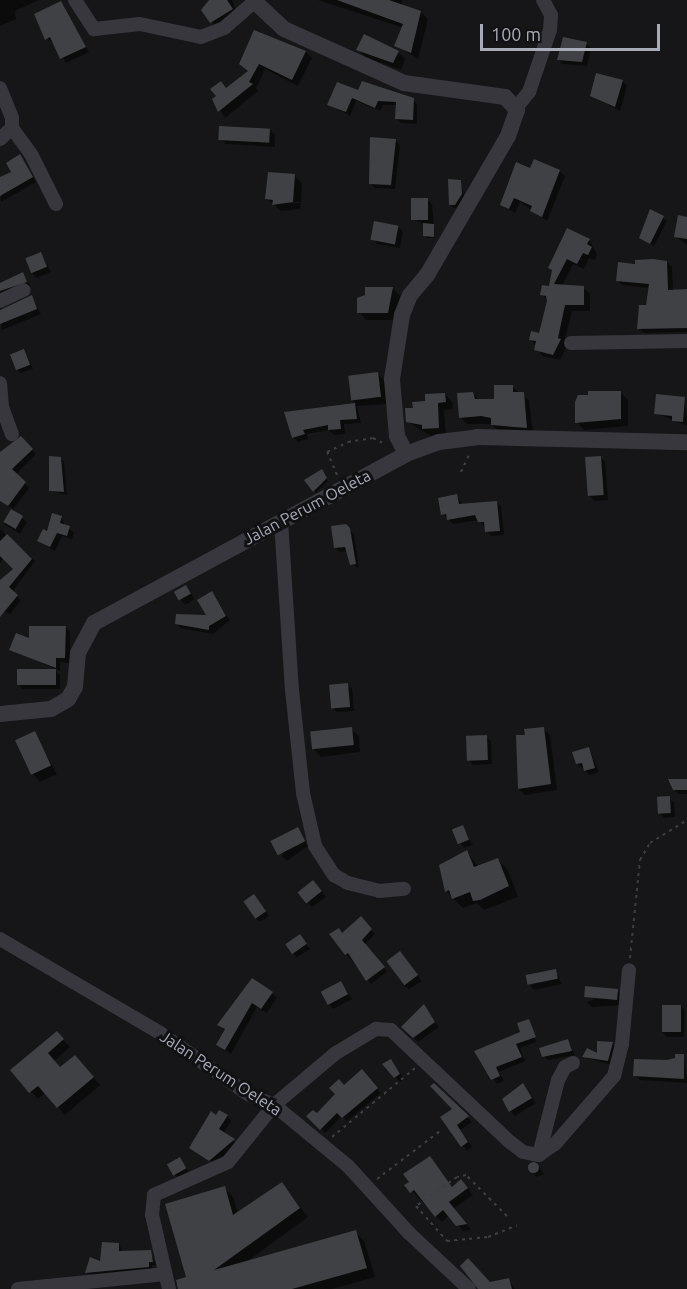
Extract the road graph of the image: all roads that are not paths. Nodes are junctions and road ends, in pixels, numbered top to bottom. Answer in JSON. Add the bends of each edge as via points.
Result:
{"nodes":[{"id":1,"x":75,"y":0,"type":"edge"},
{"id":2,"x":543,"y":0,"type":"edge"},
{"id":3,"x":253,"y":1,"type":"edge"},
{"id":4,"x":0,"y":88,"type":"edge"},
{"id":5,"x":516,"y":108,"type":"junction"},
{"id":6,"x":12,"y":128,"type":"junction"},
{"id":7,"x":0,"y":138,"type":"edge"},
{"id":8,"x":56,"y":204,"type":"dead end"},
{"id":9,"x":24,"y":290,"type":"dead end"},
{"id":10,"x":0,"y":301,"type":"edge"},
{"id":11,"x":687,"y":341,"type":"edge"},
{"id":12,"x":571,"y":343,"type":"dead end"},
{"id":13,"x":0,"y":383,"type":"edge"},
{"id":14,"x":12,"y":434,"type":"dead end"},
{"id":15,"x":687,"y":442,"type":"edge"},
{"id":16,"x":403,"y":453,"type":"junction"},
{"id":17,"x":281,"y":521,"type":"junction"},
{"id":18,"x":0,"y":714,"type":"edge"},
{"id":19,"x":404,"y":889,"type":"dead end"},
{"id":20,"x":0,"y":939,"type":"edge"},
{"id":21,"x":629,"y":970,"type":"road end"},
{"id":22,"x":573,"y":1063,"type":"dead end"},
{"id":23,"x":274,"y":1105,"type":"junction"},
{"id":24,"x":539,"y":1155,"type":"junction"},
{"id":25,"x":165,"y":1274,"type":"junction"},
{"id":26,"x":18,"y":1289,"type":"edge"},
{"id":27,"x":169,"y":1289,"type":"edge"},
{"id":28,"x":469,"y":1289,"type":"edge"}],
"edges":[{"from":1,"to":3,"type":"street","via":[[94,29],[140,24],[201,37],[224,28]]},
{"from":2,"to":5,"type":"street","via":[[551,15],[550,30],[529,92]]},
{"from":3,"to":5,"type":"street","via":[[284,29],[404,83],[505,97]]},
{"from":4,"to":6,"type":"street"},
{"from":5,"to":16,"type":"street","via":[[508,136],[427,275],[410,295],[402,315],[392,379]]},
{"from":6,"to":7,"type":"street"},
{"from":6,"to":8,"type":"street","via":[[31,154]]},
{"from":9,"to":10,"type":"street"},
{"from":11,"to":12,"type":"street"},
{"from":13,"to":14,"type":"street","via":[[2,407]]},
{"from":15,"to":16,"type":"street","name":"Jalan Perum Oeleta","via":[[477,437],[439,442]]},
{"from":16,"to":17,"type":"street","name":"Jalan Perum Oeleta"},
{"from":17,"to":18,"type":"street","name":"Jalan Perum Oeleta","via":[[94,623],[78,653],[75,687],[68,699],[51,709]]},
{"from":17,"to":19,"type":"street","via":[[291,690],[303,793],[315,846],[334,875],[348,884],[379,891]]},
{"from":20,"to":23,"type":"street","name":"Jalan Perum Oeleta","via":[[160,1033],[248,1094]]},
{"from":21,"to":24,"type":"street","via":[[622,1044],[614,1076],[555,1144]]},
{"from":22,"to":24,"type":"street","via":[[565,1067],[558,1080]]},
{"from":23,"to":24,"type":"street","via":[[336,1053],[376,1029],[392,1030],[510,1143]]},
{"from":23,"to":25,"type":"street","via":[[228,1162],[152,1199]]},
{"from":23,"to":28,"type":"street","name":"Jalan Perum Oeleta","via":[[348,1166],[365,1188]]},
{"from":25,"to":26,"type":"street"},
{"from":25,"to":27,"type":"street"}]}
